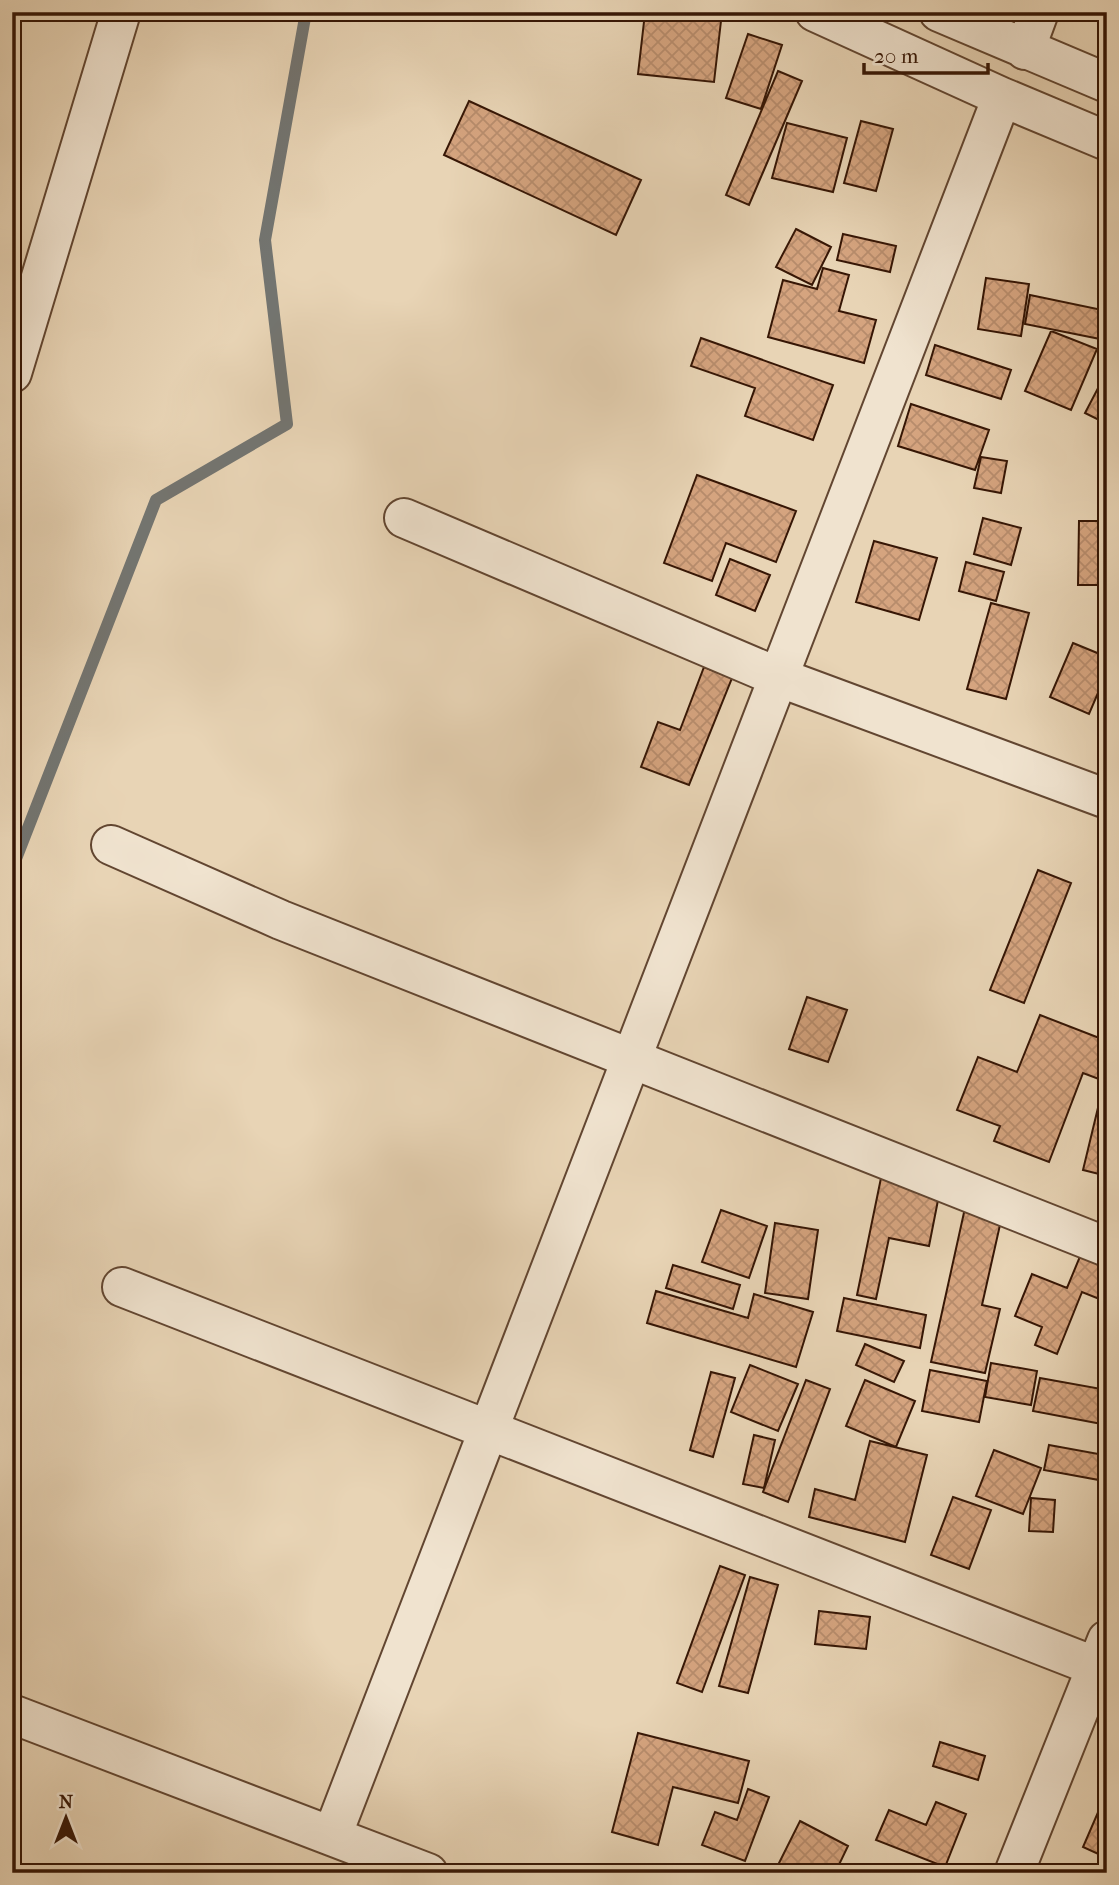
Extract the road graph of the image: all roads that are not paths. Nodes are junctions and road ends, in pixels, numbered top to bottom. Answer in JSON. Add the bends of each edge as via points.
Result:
{"nodes":[{"id":1,"x":121,"y":12,"type":"edge"},
{"id":2,"x":815,"y":12,"type":"edge"},
{"id":3,"x":939,"y":12,"type":"edge"},
{"id":4,"x":1039,"y":12,"type":"edge"},
{"id":5,"x":1025,"y":50,"type":"junction"},
{"id":6,"x":1107,"y":83,"type":"edge"},
{"id":7,"x":1002,"y":97,"type":"junction"},
{"id":8,"x":1107,"y":141,"type":"edge"},
{"id":9,"x":12,"y":373,"type":"edge"},
{"id":10,"x":404,"y":518,"type":"dead end"},
{"id":11,"x":778,"y":677,"type":"junction"},
{"id":12,"x":1107,"y":799,"type":"edge"},
{"id":13,"x":111,"y":845,"type":"dead end"},
{"id":14,"x":631,"y":1059,"type":"junction"},
{"id":15,"x":1107,"y":1247,"type":"edge"},
{"id":16,"x":122,"y":1287,"type":"dead end"},
{"id":17,"x":488,"y":1431,"type":"junction"},
{"id":18,"x":1103,"y":1659,"type":"edge"},
{"id":19,"x":12,"y":1714,"type":"edge"},
{"id":20,"x":332,"y":1836,"type":"junction"},
{"id":21,"x":428,"y":1873,"type":"edge"},
{"id":22,"x":1014,"y":1873,"type":"edge"}],
"edges":[{"from":1,"to":9,"type":"street"},
{"from":2,"to":7,"type":"street"},
{"from":3,"to":5,"type":"street"},
{"from":4,"to":5,"type":"street"},
{"from":5,"to":6,"type":"street"},
{"from":7,"to":8,"type":"street"},
{"from":7,"to":11,"type":"street"},
{"from":10,"to":11,"type":"street"},
{"from":11,"to":12,"type":"street"},
{"from":11,"to":14,"type":"street"},
{"from":13,"to":14,"type":"street","via":[[281,920]]},
{"from":14,"to":15,"type":"street"},
{"from":14,"to":17,"type":"street"},
{"from":16,"to":17,"type":"street"},
{"from":17,"to":18,"type":"street"},
{"from":17,"to":20,"type":"street"},
{"from":18,"to":22,"type":"street"},
{"from":19,"to":20,"type":"street"},
{"from":20,"to":21,"type":"street"}]}
